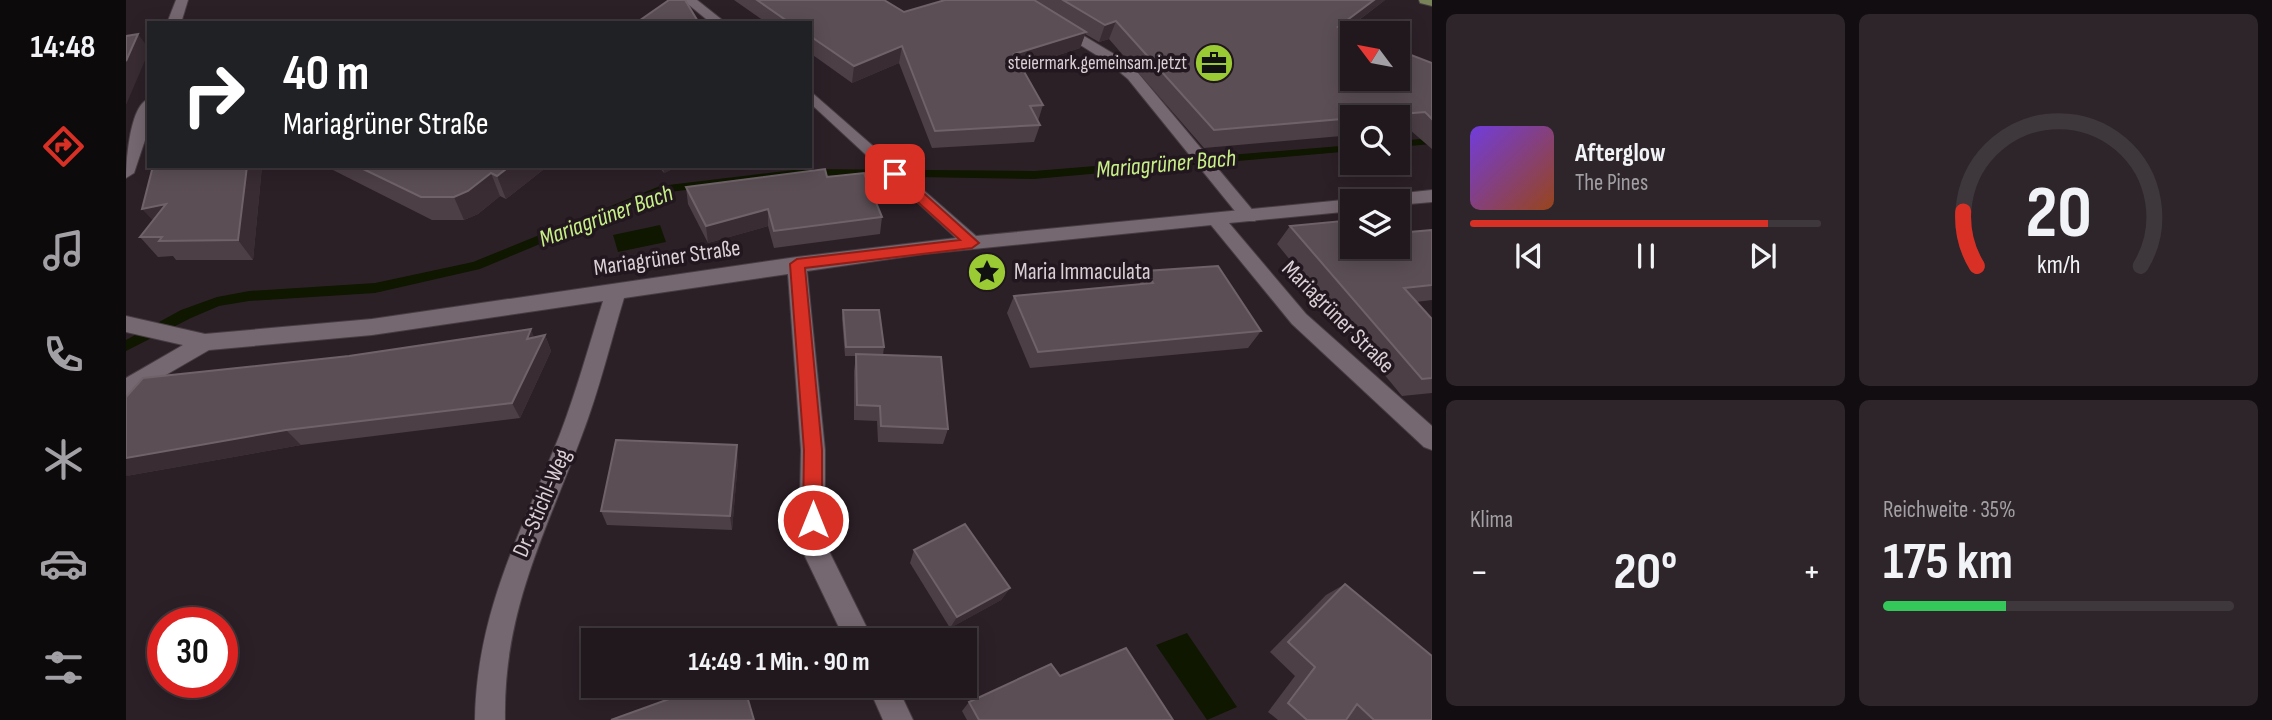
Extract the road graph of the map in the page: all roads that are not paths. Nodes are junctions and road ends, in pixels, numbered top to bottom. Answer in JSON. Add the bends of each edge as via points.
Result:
{"nodes":[{"id":1,"x":182,"y":0,"type":"edge"},
{"id":2,"x":689,"y":0,"type":"edge"},
{"id":3,"x":1015,"y":0,"type":"edge"},
{"id":4,"x":1425,"y":0,"type":"edge"},
{"id":5,"x":1432,"y":2,"type":"edge"},
{"id":6,"x":175,"y":21,"type":"edge"},
{"id":7,"x":717,"y":21,"type":"edge"},
{"id":8,"x":812,"y":97,"type":"edge"},
{"id":9,"x":147,"y":114,"type":"edge"},
{"id":10,"x":143,"y":137,"type":"edge"},
{"id":11,"x":126,"y":173,"type":"edge"},
{"id":12,"x":1432,"y":195,"type":"edge"},
{"id":13,"x":1410,"y":198,"type":"edge"},
{"id":14,"x":1340,"y":206,"type":"edge"},
{"id":15,"x":1249,"y":217,"type":"junction"},
{"id":16,"x":1217,"y":221,"type":"junction"},
{"id":17,"x":972,"y":243,"type":"junction"},
{"id":18,"x":797,"y":264,"type":"junction"},
{"id":19,"x":617,"y":291,"type":"junction"},
{"id":20,"x":132,"y":325,"type":"edge"},
{"id":21,"x":205,"y":342,"type":"junction"},
{"id":22,"x":126,"y":389,"type":"edge"},
{"id":23,"x":1432,"y":440,"type":"edge"},
{"id":24,"x":853,"y":628,"type":"edge"},
{"id":25,"x":888,"y":698,"type":"edge"},
{"id":26,"x":490,"y":720,"type":"edge"},
{"id":27,"x":898,"y":720,"type":"edge"}],
"edges":[{"from":1,"to":6,"type":"street"},
{"from":2,"to":7,"type":"street"},
{"from":3,"to":15,"type":"street","via":[[1133,76]]},
{"from":4,"to":5,"type":"main road"},
{"from":8,"to":17,"type":"street"},
{"from":9,"to":10,"type":"street"},
{"from":10,"to":11,"type":"street"},
{"from":12,"to":13,"type":"street"},
{"from":14,"to":15,"type":"street","name":"Mariagrüner Straße"},
{"from":15,"to":16,"type":"street","name":"Mariagrüner Straße"},
{"from":16,"to":17,"type":"street","name":"Mariagrüner Straße"},
{"from":16,"to":23,"type":"street","name":"Mariagrüner Straße","via":[[1299,318]]},
{"from":17,"to":18,"type":"street","name":"Mariagrüner Straße"},
{"from":18,"to":19,"type":"street","name":"Mariagrüner Straße"},
{"from":18,"to":24,"type":"street","via":[[813,450],[812,544]]},
{"from":19,"to":21,"type":"street","name":"Mariagrüner Straße","via":[[372,327]]},
{"from":19,"to":26,"type":"street","name":"Dr.-Stichl-Weg","via":[[572,433],[518,559],[497,627]]},
{"from":20,"to":21,"type":"street","name":"Mariagrüner Straße"},
{"from":21,"to":22,"type":"street"},
{"from":25,"to":27,"type":"street"}]}
